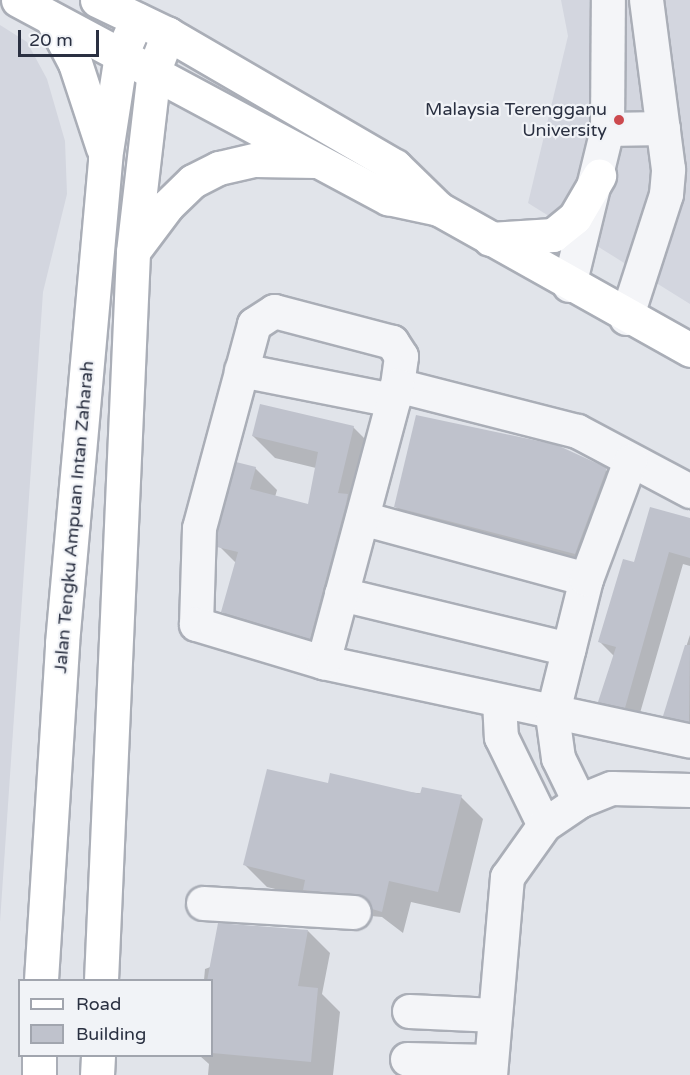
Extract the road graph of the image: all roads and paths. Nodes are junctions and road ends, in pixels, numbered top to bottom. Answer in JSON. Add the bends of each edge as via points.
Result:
{"nodes":[{"id":1,"x":18,"y":0,"type":"edge"},
{"id":2,"x":97,"y":0,"type":"edge"},
{"id":3,"x":608,"y":0,"type":"edge"},
{"id":4,"x":646,"y":0,"type":"edge"},
{"id":5,"x":136,"y":19,"type":"junction"},
{"id":6,"x":53,"y":21,"type":"junction"},
{"id":7,"x":168,"y":34,"type":"junction"},
{"id":8,"x":121,"y":55,"type":"junction"},
{"id":9,"x":154,"y":70,"type":"junction"},
{"id":10,"x":663,"y":128,"type":"junction"},
{"id":11,"x":607,"y":129,"type":"junction"},
{"id":12,"x":105,"y":158,"type":"junction"},
{"id":13,"x":321,"y":161,"type":"junction"},
{"id":14,"x":599,"y":176,"type":"junction"},
{"id":15,"x":439,"y":209,"type":"junction"},
{"id":16,"x":490,"y":239,"type":"junction"},
{"id":17,"x":133,"y":252,"type":"junction"},
{"id":18,"x":569,"y":285,"type":"junction"},
{"id":19,"x":626,"y":318,"type":"junction"},
{"id":20,"x":690,"y":350,"type":"edge"},
{"id":21,"x":242,"y":370,"type":"junction"},
{"id":22,"x":395,"y":393,"type":"junction"},
{"id":23,"x":630,"y":461,"type":"junction"},
{"id":24,"x":690,"y":491,"type":"edge"},
{"id":25,"x":362,"y":518,"type":"junction"},
{"id":26,"x":586,"y":579,"type":"junction"},
{"id":27,"x":341,"y":594,"type":"junction"},
{"id":28,"x":568,"y":648,"type":"junction"},
{"id":29,"x":323,"y":662,"type":"junction"},
{"id":30,"x":500,"y":701,"type":"junction"},
{"id":31,"x":552,"y":715,"type":"junction"},
{"id":32,"x":690,"y":741,"type":"edge"},
{"id":33,"x":690,"y":790,"type":"edge"},
{"id":34,"x":579,"y":801,"type":"junction"},
{"id":35,"x":544,"y":825,"type":"junction"},
{"id":36,"x":203,"y":903,"type":"dead end"},
{"id":37,"x":354,"y":912,"type":"dead end"},
{"id":38,"x":41,"y":979,"type":"edge"},
{"id":39,"x":101,"y":979,"type":"edge"},
{"id":40,"x":409,"y":1011,"type":"dead end"},
{"id":41,"x":495,"y":1015,"type":"junction"},
{"id":42,"x":39,"y":1057,"type":"edge"},
{"id":43,"x":98,"y":1057,"type":"edge"},
{"id":44,"x":407,"y":1059,"type":"dead end"},
{"id":45,"x":491,"y":1068,"type":"edge"},
{"id":46,"x":39,"y":1075,"type":"edge"},
{"id":47,"x":97,"y":1075,"type":"edge"}],
"edges":[{"from":1,"to":6,"type":"main road"},
{"from":2,"to":5,"type":"main road"},
{"from":3,"to":11,"type":"street"},
{"from":4,"to":10,"type":"street"},
{"from":5,"to":7,"type":"main road"},
{"from":5,"to":8,"type":"main road","name":"Jalan Tengku Ampuan Intan Zaharah"},
{"from":6,"to":8,"type":"main road"},
{"from":6,"to":12,"type":"main road","via":[[93,110]]},
{"from":7,"to":9,"type":"main road"},
{"from":7,"to":15,"type":"main road","via":[[395,166]]},
{"from":8,"to":9,"type":"main road"},
{"from":8,"to":12,"type":"main road","name":"Jalan Tengku Ampuan Intan Zaharah"},
{"from":9,"to":13,"type":"main road"},
{"from":9,"to":17,"type":"main road"},
{"from":10,"to":11,"type":"street"},
{"from":10,"to":19,"type":"street","via":[[666,194]]},
{"from":11,"to":14,"type":"street"},
{"from":12,"to":38,"type":"main road","name":"Jalan Tengku Ampuan Intan Zaharah","via":[[62,643]]},
{"from":13,"to":15,"type":"main road","via":[[388,198]]},
{"from":13,"to":17,"type":"main road","via":[[255,160],[219,168],[193,181],[167,206]]},
{"from":14,"to":16,"type":"main road","via":[[575,217],[553,235]]},
{"from":14,"to":18,"type":"street"},
{"from":15,"to":16,"type":"main road"},
{"from":16,"to":18,"type":"main road"},
{"from":17,"to":39,"type":"main road"},
{"from":18,"to":19,"type":"main road"},
{"from":19,"to":20,"type":"main road"},
{"from":21,"to":22,"type":"street"},
{"from":21,"to":22,"type":"street","via":[[254,324],[274,311],[392,342],[401,356]]},
{"from":21,"to":29,"type":"street","via":[[199,528],[196,624]]},
{"from":22,"to":23,"type":"street","via":[[568,428]]},
{"from":22,"to":25,"type":"street"},
{"from":23,"to":24,"type":"street"},
{"from":23,"to":26,"type":"street"},
{"from":25,"to":26,"type":"street"},
{"from":25,"to":27,"type":"street"},
{"from":26,"to":28,"type":"street"},
{"from":27,"to":28,"type":"street"},
{"from":27,"to":29,"type":"street"},
{"from":28,"to":31,"type":"street"},
{"from":29,"to":30,"type":"street"},
{"from":30,"to":31,"type":"street"},
{"from":30,"to":35,"type":"street","via":[[501,737]]},
{"from":31,"to":32,"type":"street"},
{"from":31,"to":34,"type":"street","via":[[558,758]]},
{"from":33,"to":34,"type":"street","via":[[612,788]]},
{"from":34,"to":35,"type":"street"},
{"from":35,"to":41,"type":"street","via":[[507,877]]},
{"from":36,"to":37,"type":"street"},
{"from":40,"to":41,"type":"street"},
{"from":41,"to":45,"type":"street"},
{"from":42,"to":46,"type":"main road"},
{"from":43,"to":47,"type":"main road"},
{"from":44,"to":45,"type":"street"}]}
